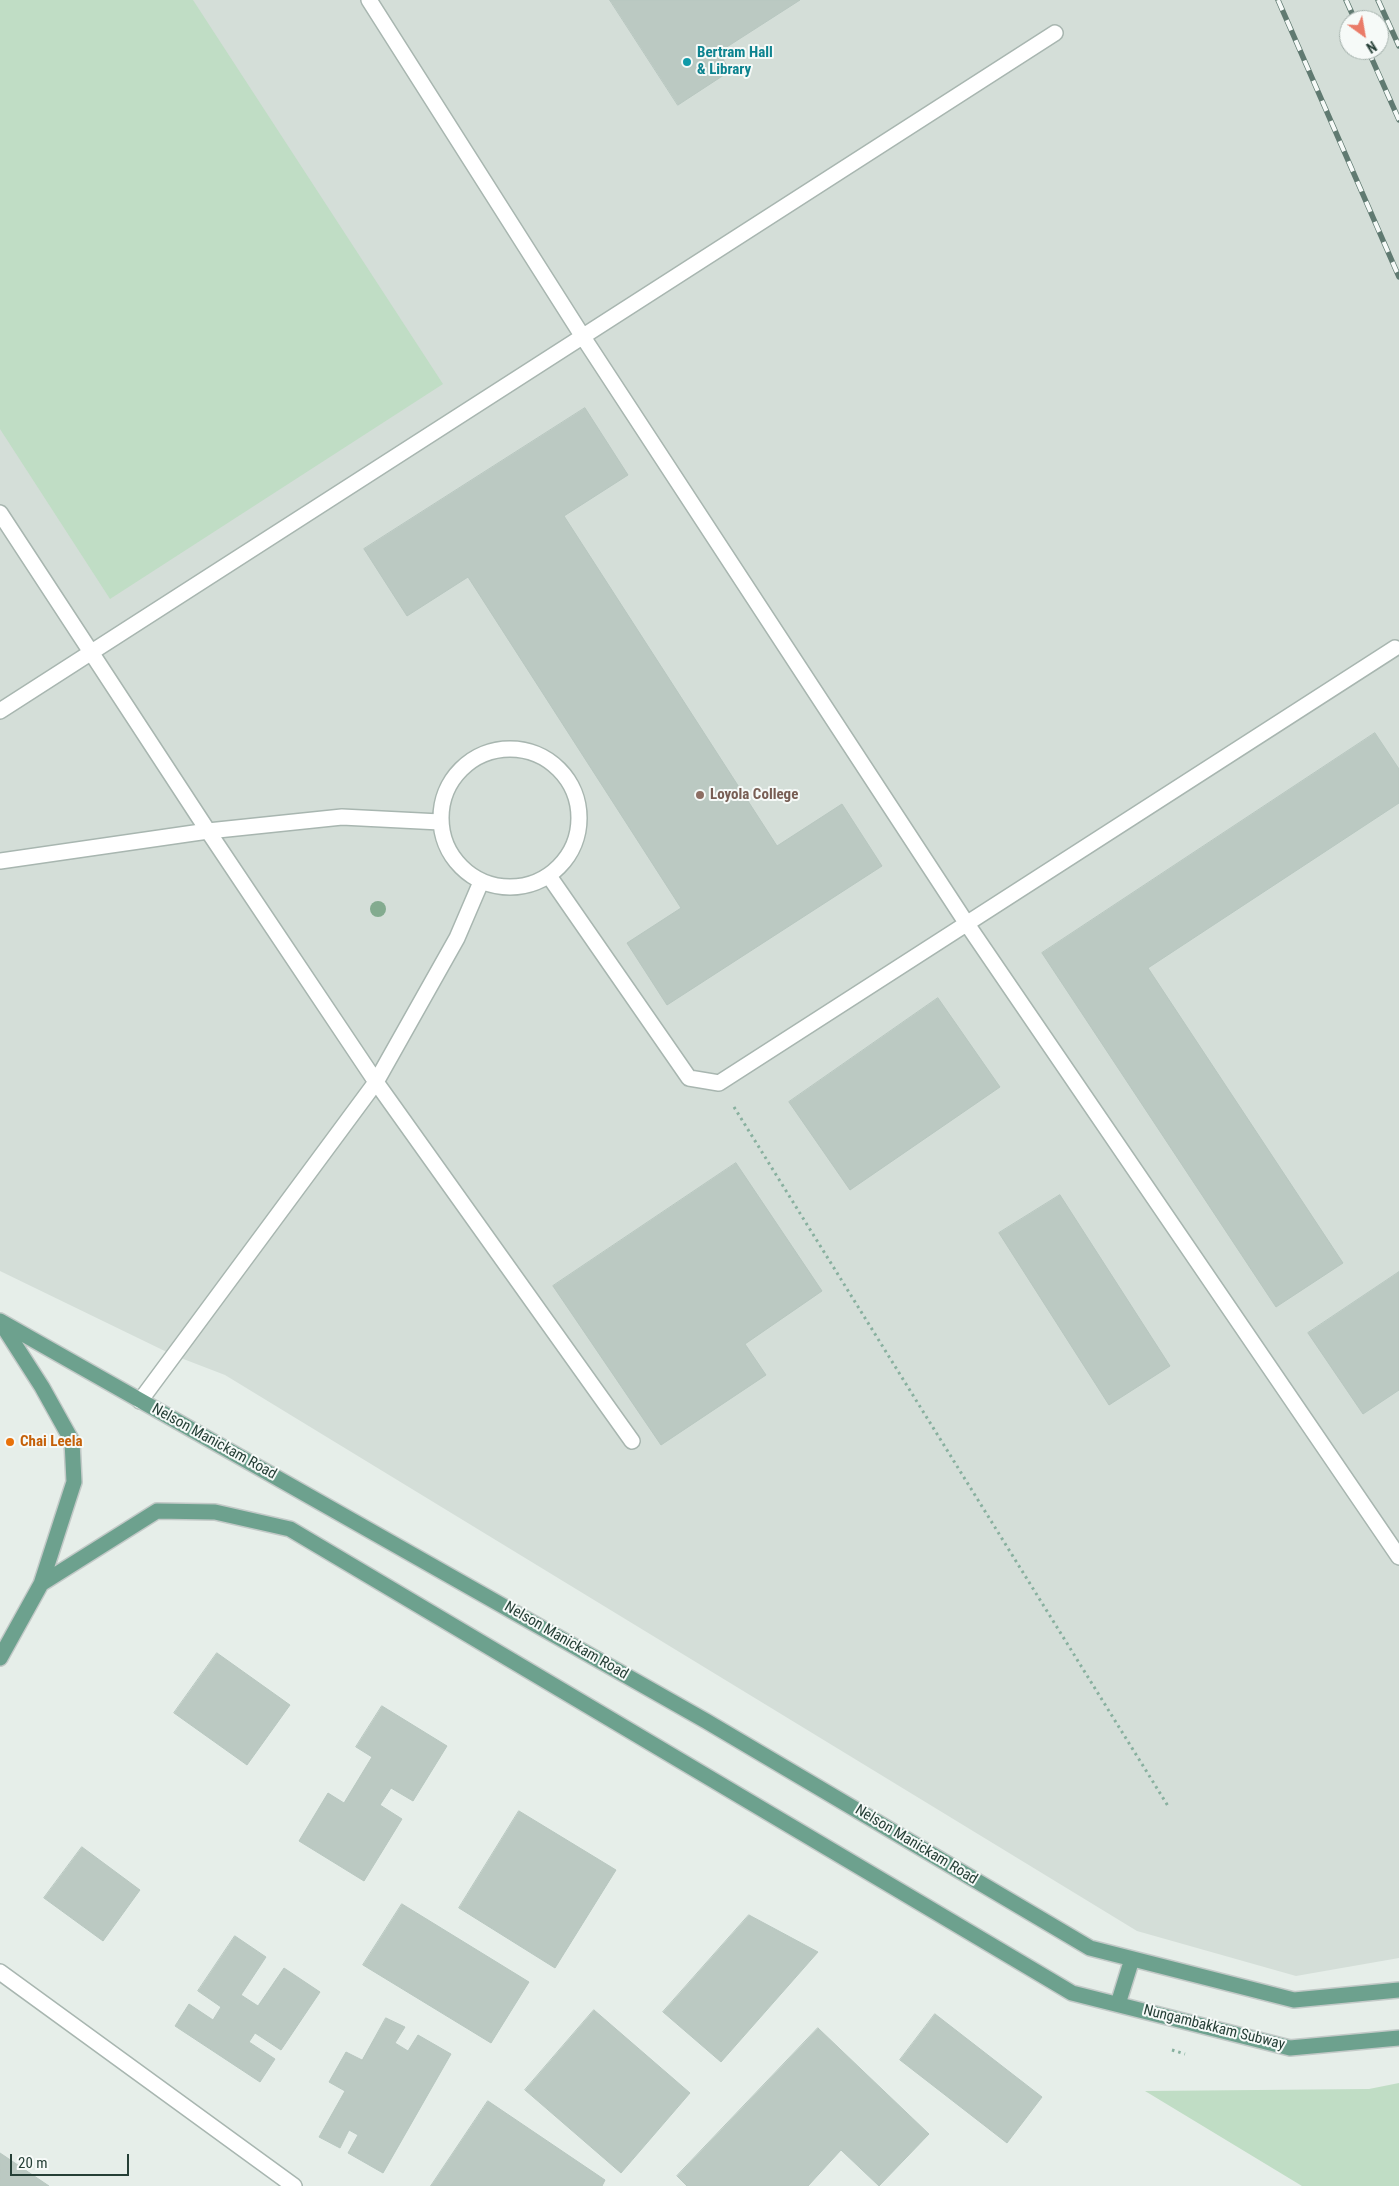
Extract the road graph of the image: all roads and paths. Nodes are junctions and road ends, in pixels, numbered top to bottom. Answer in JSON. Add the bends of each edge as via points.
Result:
{"nodes":[{"id":1,"x":369,"y":0,"type":"edge"},
{"id":2,"x":1055,"y":33,"type":"dead end"},
{"id":3,"x":583,"y":337,"type":"junction"},
{"id":4,"x":0,"y":513,"type":"edge"},
{"id":5,"x":1395,"y":648,"type":"dead end"},
{"id":6,"x":91,"y":653,"type":"junction"},
{"id":7,"x":0,"y":711,"type":"edge"},
{"id":8,"x":440,"y":822,"type":"junction"},
{"id":9,"x":208,"y":832,"type":"junction"},
{"id":10,"x":0,"y":861,"type":"edge"},
{"id":11,"x":549,"y":876,"type":"junction"},
{"id":12,"x":481,"y":882,"type":"junction"},
{"id":13,"x":967,"y":924,"type":"junction"},
{"id":14,"x":376,"y":1082,"type":"junction"},
{"id":15,"x":719,"y":1083,"type":"junction"},
{"id":16,"x":0,"y":1321,"type":"edge"},
{"id":17,"x":140,"y":1400,"type":"junction"},
{"id":18,"x":632,"y":1441,"type":"dead end"},
{"id":19,"x":1399,"y":1557,"type":"edge"},
{"id":20,"x":41,"y":1584,"type":"junction"},
{"id":21,"x":0,"y":1658,"type":"edge"},
{"id":22,"x":1168,"y":1806,"type":"dead end"},
{"id":23,"x":1132,"y":1959,"type":"junction"},
{"id":24,"x":0,"y":1972,"type":"edge"},
{"id":25,"x":1399,"y":1990,"type":"edge"},
{"id":26,"x":1118,"y":2004,"type":"junction"},
{"id":27,"x":1399,"y":2038,"type":"edge"},
{"id":28,"x":294,"y":2186,"type":"edge"}],
"edges":[{"from":1,"to":3,"type":"street"},
{"from":2,"to":3,"type":"street"},
{"from":3,"to":6,"type":"street"},
{"from":3,"to":13,"type":"street"},
{"from":4,"to":6,"type":"street"},
{"from":5,"to":13,"type":"street"},
{"from":6,"to":7,"type":"street"},
{"from":6,"to":9,"type":"street"},
{"from":8,"to":9,"type":"street","via":[[342,817]]},
{"from":8,"to":11,"type":"street","via":[[443,800],[452,780],[468,764],[487,753],[509,749],[531,752],[550,762],[566,777],[576,797],[579,819],[576,840],[565,860]]},
{"from":8,"to":12,"type":"street","via":[[446,846],[460,867]]},
{"from":9,"to":10,"type":"street"},
{"from":9,"to":14,"type":"street"},
{"from":11,"to":12,"type":"street","via":[[528,885],[504,888]]},
{"from":11,"to":15,"type":"street","via":[[690,1078]]},
{"from":12,"to":14,"type":"street","via":[[457,938]]},
{"from":13,"to":15,"type":"street"},
{"from":13,"to":19,"type":"street"},
{"from":14,"to":17,"type":"street"},
{"from":14,"to":18,"type":"street"},
{"from":15,"to":22,"type":"path"},
{"from":16,"to":17,"type":"main road","name":"Nelson Manickam Road"},
{"from":16,"to":20,"type":"main road","via":[[72,1441],[74,1482]]},
{"from":17,"to":23,"type":"main road","name":"Nelson Manickam Road","via":[[706,1721],[1090,1948]]},
{"from":20,"to":21,"type":"main road"},
{"from":20,"to":26,"type":"main road","via":[[157,1512],[214,1512],[290,1529],[1072,1993]]},
{"from":23,"to":25,"type":"main road","via":[[1294,2000]]},
{"from":23,"to":26,"type":"main road"},
{"from":24,"to":28,"type":"street"},
{"from":26,"to":27,"type":"main road","name":"Nungambakkam Subway","via":[[1290,2048]]}]}
